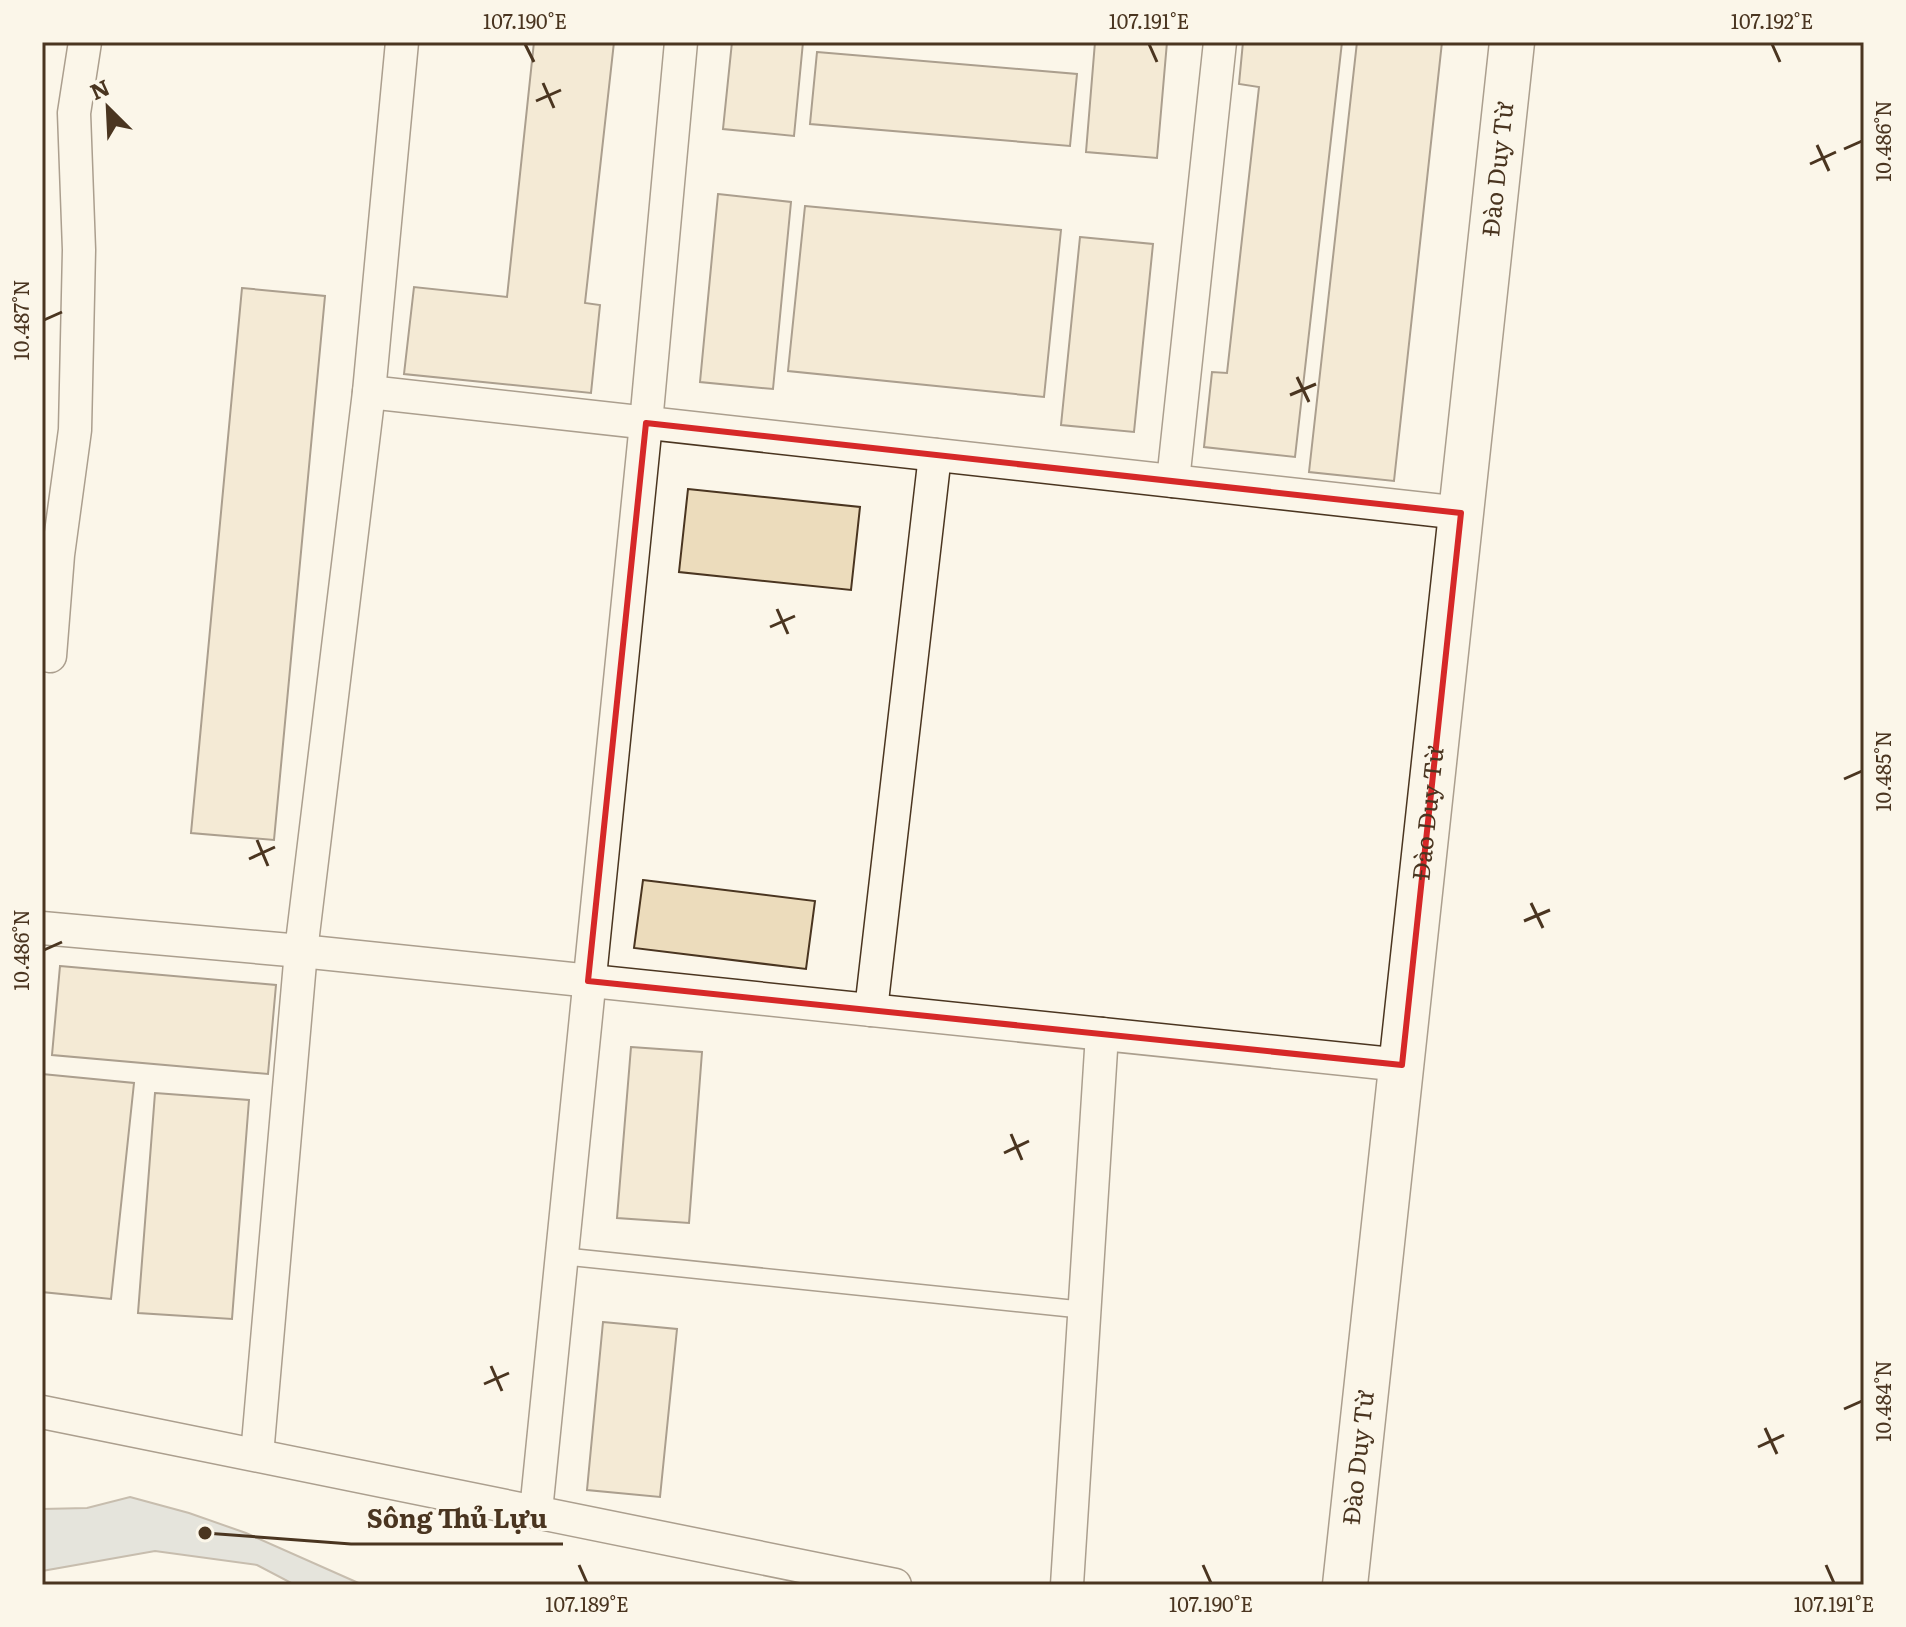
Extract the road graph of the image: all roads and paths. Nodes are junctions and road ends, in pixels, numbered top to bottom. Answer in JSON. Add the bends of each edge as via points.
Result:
{"nodes":[{"id":1,"x":85,"y":42,"type":"edge"},
{"id":2,"x":402,"y":42,"type":"edge"},
{"id":3,"x":681,"y":42,"type":"edge"},
{"id":4,"x":1220,"y":42,"type":"edge"},
{"id":5,"x":1512,"y":42,"type":"edge"},
{"id":6,"x":369,"y":392,"type":"junction"},
{"id":7,"x":646,"y":423,"type":"junction"},
{"id":8,"x":935,"y":455,"type":"junction"},
{"id":9,"x":1173,"y":481,"type":"junction"},
{"id":10,"x":1461,"y":513,"type":"junction"},
{"id":11,"x":50,"y":656,"type":"dead end"},
{"id":12,"x":42,"y":928,"type":"edge"},
{"id":13,"x":301,"y":951,"type":"junction"},
{"id":14,"x":588,"y":981,"type":"junction"},
{"id":15,"x":871,"y":1010,"type":"junction"},
{"id":16,"x":1102,"y":1034,"type":"junction"},
{"id":17,"x":1402,"y":1065,"type":"junction"},
{"id":18,"x":561,"y":1256,"type":"junction"},
{"id":19,"x":1085,"y":1310,"type":"junction"},
{"id":20,"x":42,"y":1412,"type":"edge"},
{"id":21,"x":257,"y":1455,"type":"junction"},
{"id":22,"x":536,"y":1511,"type":"junction"},
{"id":23,"x":895,"y":1585,"type":"edge"},
{"id":24,"x":1067,"y":1585,"type":"edge"},
{"id":25,"x":1345,"y":1585,"type":"edge"}],
"edges":[{"from":1,"to":11,"type":"street","via":[[74,113],[79,250],[75,430]]},
{"from":2,"to":6,"type":"street"},
{"from":3,"to":7,"type":"street"},
{"from":4,"to":9,"type":"street"},
{"from":5,"to":10,"type":"street","name":"Đào Duy Từ"},
{"from":6,"to":7,"type":"street"},
{"from":6,"to":13,"type":"street"},
{"from":7,"to":8,"type":"street"},
{"from":7,"to":14,"type":"street"},
{"from":8,"to":9,"type":"street"},
{"from":8,"to":15,"type":"street"},
{"from":9,"to":10,"type":"street"},
{"from":10,"to":17,"type":"street","name":"Đào Duy Từ"},
{"from":12,"to":13,"type":"street"},
{"from":13,"to":14,"type":"street"},
{"from":13,"to":21,"type":"street"},
{"from":14,"to":15,"type":"street"},
{"from":14,"to":18,"type":"street"},
{"from":15,"to":16,"type":"street"},
{"from":16,"to":17,"type":"street"},
{"from":16,"to":19,"type":"street"},
{"from":17,"to":25,"type":"street","name":"Đào Duy Từ"},
{"from":18,"to":19,"type":"lane"},
{"from":18,"to":22,"type":"street"},
{"from":19,"to":24,"type":"street"},
{"from":20,"to":21,"type":"street"},
{"from":21,"to":22,"type":"street"},
{"from":22,"to":23,"type":"street"}]}
